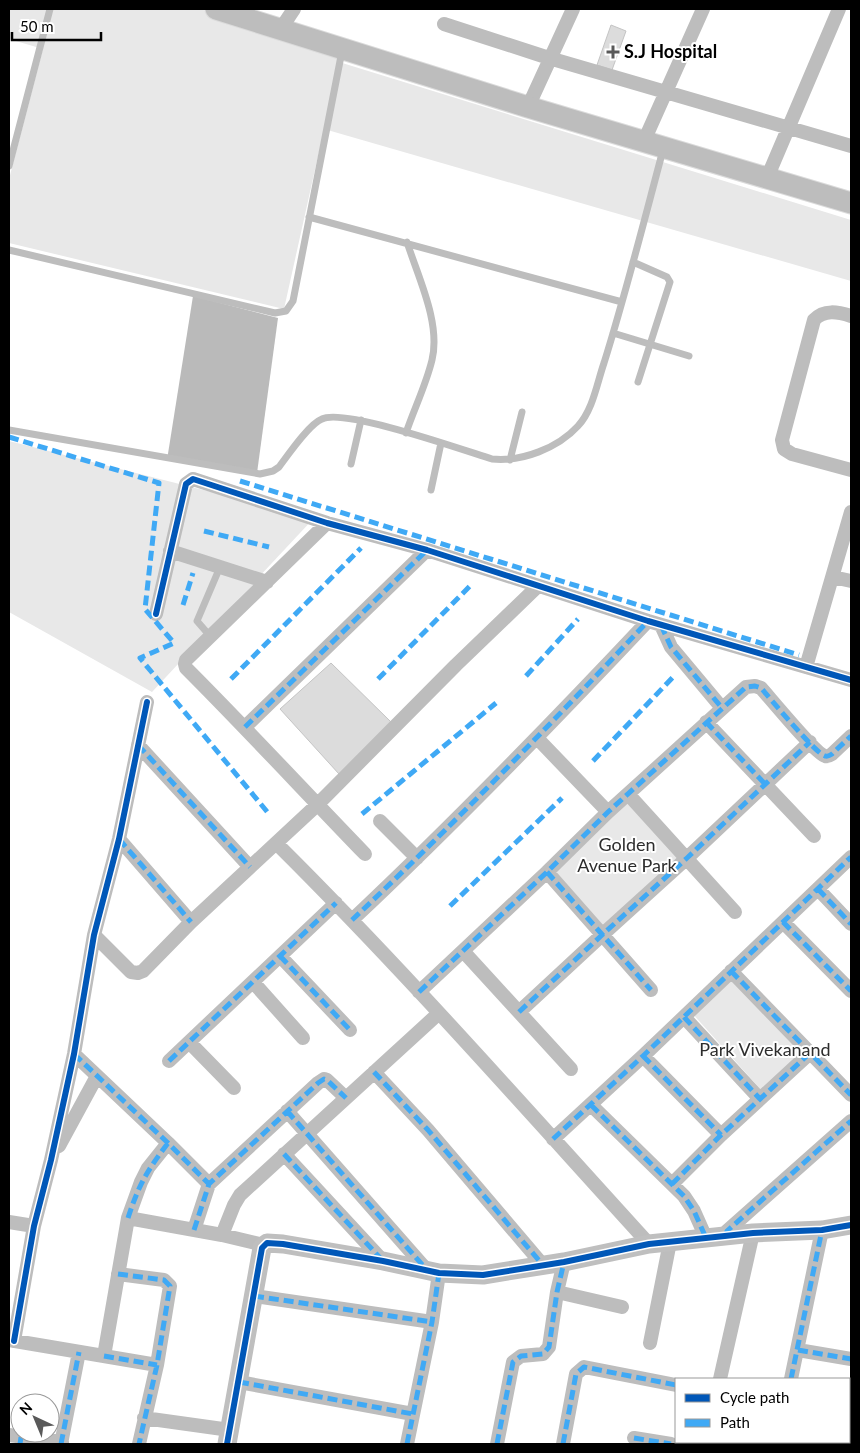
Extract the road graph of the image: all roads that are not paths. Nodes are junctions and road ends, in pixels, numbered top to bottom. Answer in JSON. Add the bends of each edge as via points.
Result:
{"nodes":[{"id":1,"x":50,"y":9,"type":"edge"},
{"id":2,"x":216,"y":9,"type":"edge"},
{"id":3,"x":294,"y":9,"type":"edge"},
{"id":4,"x":573,"y":9,"type":"edge"},
{"id":5,"x":703,"y":9,"type":"edge"},
{"id":6,"x":839,"y":9,"type":"edge"},
{"id":7,"x":444,"y":24,"type":"dead end"},
{"id":8,"x":280,"y":30,"type":"junction"},
{"id":9,"x":342,"y":50,"type":"junction"},
{"id":10,"x":549,"y":58,"type":"junction"},
{"id":11,"x":667,"y":93,"type":"junction"},
{"id":12,"x":528,"y":107,"type":"junction"},
{"id":13,"x":788,"y":129,"type":"junction"},
{"id":14,"x":644,"y":141,"type":"junction"},
{"id":15,"x":851,"y":146,"type":"edge"},
{"id":16,"x":664,"y":147,"type":"junction"},
{"id":17,"x":9,"y":166,"type":"edge"},
{"id":18,"x":767,"y":178,"type":"junction"},
{"id":19,"x":851,"y":203,"type":"edge"},
{"id":20,"x":310,"y":217,"type":"junction"},
{"id":21,"x":407,"y":242,"type":"junction"},
{"id":22,"x":9,"y":250,"type":"edge"},
{"id":23,"x":633,"y":262,"type":"junction"},
{"id":24,"x":622,"y":302,"type":"junction"},
{"id":25,"x":851,"y":316,"type":"edge"},
{"id":26,"x":614,"y":332,"type":"junction"},
{"id":27,"x":649,"y":344,"type":"junction"},
{"id":28,"x":689,"y":356,"type":"dead end"},
{"id":29,"x":638,"y":382,"type":"dead end"},
{"id":30,"x":522,"y":412,"type":"dead end"},
{"id":31,"x":361,"y":420,"type":"junction"},
{"id":32,"x":9,"y":430,"type":"edge"},
{"id":33,"x":406,"y":433,"type":"junction"},
{"id":34,"x":441,"y":443,"type":"junction"},
{"id":35,"x":510,"y":460,"type":"junction"},
{"id":36,"x":351,"y":464,"type":"dead end"},
{"id":37,"x":851,"y":470,"type":"edge"},
{"id":38,"x":431,"y":490,"type":"dead end"},
{"id":39,"x":851,"y":512,"type":"edge"},
{"id":40,"x":327,"y":522,"type":"junction"},
{"id":41,"x":427,"y":550,"type":"junction"},
{"id":42,"x":170,"y":552,"type":"junction"},
{"id":43,"x":220,"y":567,"type":"junction"},
{"id":44,"x":833,"y":576,"type":"junction"},
{"id":45,"x":851,"y":581,"type":"edge"},
{"id":46,"x":267,"y":582,"type":"junction"},
{"id":47,"x":537,"y":587,"type":"junction"},
{"id":48,"x":156,"y":614,"type":"dead end"},
{"id":49,"x":654,"y":623,"type":"junction"},
{"id":50,"x":210,"y":636,"type":"junction"},
{"id":51,"x":806,"y":667,"type":"junction"},
{"id":52,"x":851,"y":680,"type":"edge"},
{"id":53,"x":147,"y":702,"type":"dead end"},
{"id":54,"x":722,"y":708,"type":"junction"},
{"id":55,"x":706,"y":722,"type":"junction"},
{"id":56,"x":245,"y":727,"type":"junction"},
{"id":57,"x":851,"y":736,"type":"edge"},
{"id":58,"x":536,"y":738,"type":"junction"},
{"id":59,"x":810,"y":742,"type":"junction"},
{"id":60,"x":138,"y":745,"type":"junction"},
{"id":61,"x":765,"y":784,"type":"junction"},
{"id":62,"x":628,"y":794,"type":"junction"},
{"id":63,"x":317,"y":805,"type":"junction"},
{"id":64,"x":608,"y":812,"type":"junction"},
{"id":65,"x":380,"y":821,"type":"dead end"},
{"id":66,"x":814,"y":836,"type":"dead end"},
{"id":67,"x":119,"y":839,"type":"junction"},
{"id":68,"x":276,"y":843,"type":"junction"},
{"id":69,"x":365,"y":854,"type":"dead end"},
{"id":70,"x":851,"y":857,"type":"edge"},
{"id":71,"x":417,"y":858,"type":"junction"},
{"id":72,"x":687,"y":858,"type":"junction"},
{"id":73,"x":250,"y":867,"type":"junction"},
{"id":74,"x":547,"y":872,"type":"junction"},
{"id":75,"x":818,"y":889,"type":"junction"},
{"id":76,"x":336,"y":903,"type":"junction"},
{"id":77,"x":735,"y":912,"type":"dead end"},
{"id":78,"x":352,"y":920,"type":"junction"},
{"id":79,"x":191,"y":922,"type":"junction"},
{"id":80,"x":783,"y":922,"type":"junction"},
{"id":81,"x":851,"y":924,"type":"edge"},
{"id":82,"x":602,"y":934,"type":"junction"},
{"id":83,"x":94,"y":935,"type":"junction"},
{"id":84,"x":463,"y":951,"type":"junction"},
{"id":85,"x":280,"y":956,"type":"junction"},
{"id":86,"x":731,"y":972,"type":"junction"},
{"id":87,"x":253,"y":982,"type":"junction"},
{"id":88,"x":652,"y":990,"type":"dead end"},
{"id":89,"x":851,"y":991,"type":"edge"},
{"id":90,"x":420,"y":992,"type":"junction"},
{"id":91,"x":519,"y":1012,"type":"junction"},
{"id":92,"x":439,"y":1013,"type":"junction"},
{"id":93,"x":684,"y":1017,"type":"junction"},
{"id":94,"x":350,"y":1030,"type":"dead end"},
{"id":95,"x":303,"y":1038,"type":"dead end"},
{"id":96,"x":189,"y":1042,"type":"junction"},
{"id":97,"x":810,"y":1053,"type":"junction"},
{"id":98,"x":74,"y":1054,"type":"junction"},
{"id":99,"x":644,"y":1056,"type":"junction"},
{"id":100,"x":169,"y":1061,"type":"dead end"},
{"id":101,"x":571,"y":1068,"type":"dead end"},
{"id":102,"x":374,"y":1072,"type":"junction"},
{"id":103,"x":97,"y":1076,"type":"junction"},
{"id":104,"x":234,"y":1088,"type":"dead end"},
{"id":105,"x":851,"y":1095,"type":"edge"},
{"id":106,"x":346,"y":1098,"type":"junction"},
{"id":107,"x":760,"y":1099,"type":"junction"},
{"id":108,"x":591,"y":1105,"type":"junction"},
{"id":109,"x":287,"y":1111,"type":"junction"},
{"id":110,"x":851,"y":1121,"type":"edge"},
{"id":111,"x":307,"y":1133,"type":"junction"},
{"id":112,"x":721,"y":1135,"type":"junction"},
{"id":113,"x":553,"y":1139,"type":"junction"},
{"id":114,"x":168,"y":1143,"type":"junction"},
{"id":115,"x":284,"y":1154,"type":"junction"},
{"id":116,"x":51,"y":1160,"type":"junction"},
{"id":117,"x":209,"y":1184,"type":"junction"},
{"id":118,"x":672,"y":1184,"type":"junction"},
{"id":119,"x":128,"y":1218,"type":"junction"},
{"id":120,"x":9,"y":1222,"type":"edge"},
{"id":121,"x":851,"y":1225,"type":"edge"},
{"id":122,"x":34,"y":1226,"type":"junction"},
{"id":123,"x":194,"y":1230,"type":"junction"},
{"id":124,"x":822,"y":1230,"type":"junction"},
{"id":125,"x":753,"y":1233,"type":"junction"},
{"id":126,"x":222,"y":1235,"type":"junction"},
{"id":127,"x":726,"y":1235,"type":"junction"},
{"id":128,"x":706,"y":1238,"type":"junction"},
{"id":129,"x":670,"y":1242,"type":"junction"},
{"id":130,"x":649,"y":1244,"type":"junction"},
{"id":131,"x":264,"y":1245,"type":"junction"},
{"id":132,"x":383,"y":1261,"type":"junction"},
{"id":133,"x":564,"y":1262,"type":"junction"},
{"id":134,"x":542,"y":1264,"type":"junction"},
{"id":135,"x":433,"y":1271,"type":"junction"},
{"id":136,"x":118,"y":1274,"type":"junction"},
{"id":137,"x":557,"y":1292,"type":"junction"},
{"id":138,"x":254,"y":1296,"type":"junction"},
{"id":139,"x":622,"y":1307,"type":"dead end"},
{"id":140,"x":432,"y":1322,"type":"junction"},
{"id":141,"x":11,"y":1341,"type":"edge"},
{"id":142,"x":650,"y":1343,"type":"dead end"},
{"id":143,"x":798,"y":1350,"type":"junction"},
{"id":144,"x":78,"y":1352,"type":"junction"},
{"id":145,"x":104,"y":1356,"type":"junction"},
{"id":146,"x":851,"y":1359,"type":"edge"},
{"id":147,"x":156,"y":1365,"type":"junction"},
{"id":148,"x":720,"y":1378,"type":"edge"},
{"id":149,"x":791,"y":1378,"type":"edge"},
{"id":150,"x":239,"y":1382,"type":"junction"},
{"id":151,"x":675,"y":1385,"type":"edge"},
{"id":152,"x":413,"y":1414,"type":"junction"},
{"id":153,"x":144,"y":1418,"type":"junction"},
{"id":154,"x":229,"y":1437,"type":"edge"},
{"id":155,"x":634,"y":1438,"type":"dead end"},
{"id":156,"x":62,"y":1443,"type":"edge"},
{"id":157,"x":140,"y":1444,"type":"edge"},
{"id":158,"x":407,"y":1444,"type":"edge"},
{"id":159,"x":497,"y":1444,"type":"edge"},
{"id":160,"x":563,"y":1444,"type":"edge"},
{"id":161,"x":671,"y":1444,"type":"edge"}],
"edges":[{"from":1,"to":17,"type":"lane"},
{"from":2,"to":8,"type":"main road"},
{"from":3,"to":8,"type":"street"},
{"from":4,"to":10,"type":"street"},
{"from":5,"to":11,"type":"street"},
{"from":6,"to":13,"type":"street"},
{"from":7,"to":10,"type":"street"},
{"from":8,"to":9,"type":"main road"},
{"from":9,"to":12,"type":"main road"},
{"from":9,"to":20,"type":"lane"},
{"from":10,"to":11,"type":"street"},
{"from":10,"to":12,"type":"street"},
{"from":11,"to":13,"type":"street"},
{"from":11,"to":14,"type":"street"},
{"from":12,"to":14,"type":"main road"},
{"from":13,"to":15,"type":"street"},
{"from":13,"to":18,"type":"street"},
{"from":14,"to":16,"type":"main road"},
{"from":16,"to":18,"type":"main road"},
{"from":16,"to":23,"type":"lane"},
{"from":18,"to":19,"type":"main road"},
{"from":20,"to":21,"type":"lane"},
{"from":20,"to":22,"type":"lane","via":[[293,301],[282,313]]},
{"from":21,"to":24,"type":"lane"},
{"from":21,"to":33,"type":"lane","via":[[431,315],[434,344],[432,360]]},
{"from":23,"to":24,"type":"lane"},
{"from":23,"to":27,"type":"lane","via":[[669,279],[670,285]]},
{"from":24,"to":26,"type":"lane"},
{"from":25,"to":37,"type":"street","via":[[829,312],[814,320],[782,440],[784,449],[792,454]]},
{"from":26,"to":27,"type":"lane"},
{"from":26,"to":35,"type":"lane","via":[[588,410],[578,427],[561,440]]},
{"from":27,"to":28,"type":"lane"},
{"from":27,"to":29,"type":"lane"},
{"from":30,"to":35,"type":"lane"},
{"from":31,"to":32,"type":"lane","via":[[322,418],[308,430],[279,467],[260,474]]},
{"from":31,"to":33,"type":"lane"},
{"from":31,"to":36,"type":"lane"},
{"from":33,"to":34,"type":"lane"},
{"from":34,"to":35,"type":"lane"},
{"from":34,"to":38,"type":"lane"},
{"from":39,"to":44,"type":"street"},
{"from":40,"to":41,"type":"street"},
{"from":40,"to":42,"type":"street","via":[[193,479],[186,484]]},
{"from":40,"to":46,"type":"street"},
{"from":41,"to":47,"type":"street"},
{"from":41,"to":56,"type":"street"},
{"from":42,"to":43,"type":"street"},
{"from":42,"to":48,"type":"street"},
{"from":43,"to":46,"type":"street"},
{"from":43,"to":50,"type":"lane","via":[[197,621]]},
{"from":44,"to":45,"type":"street"},
{"from":44,"to":51,"type":"street"},
{"from":46,"to":50,"type":"street"},
{"from":47,"to":49,"type":"street"},
{"from":47,"to":63,"type":"street"},
{"from":49,"to":51,"type":"street"},
{"from":49,"to":54,"type":"street"},
{"from":49,"to":58,"type":"street"},
{"from":50,"to":56,"type":"street","via":[[186,660],[185,666]]},
{"from":51,"to":52,"type":"street"},
{"from":53,"to":60,"type":"street"},
{"from":54,"to":55,"type":"street"},
{"from":54,"to":59,"type":"street","via":[[746,687],[761,688]]},
{"from":55,"to":61,"type":"street"},
{"from":55,"to":62,"type":"street"},
{"from":56,"to":63,"type":"street"},
{"from":57,"to":59,"type":"street","via":[[826,756]]},
{"from":58,"to":64,"type":"street"},
{"from":58,"to":71,"type":"street"},
{"from":59,"to":61,"type":"street"},
{"from":60,"to":67,"type":"street"},
{"from":60,"to":73,"type":"street"},
{"from":61,"to":66,"type":"street"},
{"from":61,"to":72,"type":"street"},
{"from":62,"to":64,"type":"street"},
{"from":62,"to":72,"type":"street"},
{"from":63,"to":68,"type":"street"},
{"from":63,"to":69,"type":"street"},
{"from":64,"to":74,"type":"street"},
{"from":65,"to":71,"type":"street"},
{"from":67,"to":79,"type":"street"},
{"from":67,"to":83,"type":"street"},
{"from":68,"to":73,"type":"street"},
{"from":68,"to":76,"type":"street"},
{"from":70,"to":75,"type":"street"},
{"from":71,"to":78,"type":"street"},
{"from":72,"to":77,"type":"street"},
{"from":72,"to":82,"type":"street"},
{"from":73,"to":79,"type":"street"},
{"from":74,"to":82,"type":"street"},
{"from":74,"to":84,"type":"street"},
{"from":75,"to":80,"type":"street"},
{"from":75,"to":81,"type":"street"},
{"from":76,"to":78,"type":"street"},
{"from":76,"to":85,"type":"street"},
{"from":78,"to":90,"type":"street"},
{"from":79,"to":83,"type":"street","via":[[138,974],[129,970]]},
{"from":80,"to":86,"type":"street"},
{"from":80,"to":89,"type":"street"},
{"from":82,"to":88,"type":"street"},
{"from":82,"to":91,"type":"street"},
{"from":83,"to":98,"type":"street"},
{"from":84,"to":90,"type":"street"},
{"from":84,"to":91,"type":"street"},
{"from":85,"to":87,"type":"street"},
{"from":85,"to":94,"type":"street"},
{"from":86,"to":93,"type":"street"},
{"from":86,"to":97,"type":"street"},
{"from":87,"to":95,"type":"street"},
{"from":87,"to":96,"type":"street"},
{"from":90,"to":92,"type":"street"},
{"from":91,"to":101,"type":"street"},
{"from":92,"to":102,"type":"street"},
{"from":92,"to":113,"type":"street"},
{"from":93,"to":99,"type":"street"},
{"from":93,"to":107,"type":"street"},
{"from":96,"to":100,"type":"street"},
{"from":96,"to":104,"type":"street"},
{"from":97,"to":105,"type":"street"},
{"from":97,"to":107,"type":"street"},
{"from":98,"to":103,"type":"street"},
{"from":98,"to":116,"type":"street"},
{"from":99,"to":108,"type":"street"},
{"from":99,"to":112,"type":"street"},
{"from":102,"to":106,"type":"street"},
{"from":102,"to":134,"type":"street"},
{"from":103,"to":114,"type":"street"},
{"from":103,"to":116,"type":"street"},
{"from":106,"to":109,"type":"street","via":[[324,1079]]},
{"from":106,"to":111,"type":"street"},
{"from":107,"to":112,"type":"street"},
{"from":108,"to":113,"type":"street"},
{"from":108,"to":118,"type":"street"},
{"from":109,"to":111,"type":"street"},
{"from":109,"to":117,"type":"street"},
{"from":110,"to":127,"type":"street"},
{"from":111,"to":115,"type":"street"},
{"from":111,"to":135,"type":"street"},
{"from":112,"to":118,"type":"street"},
{"from":113,"to":130,"type":"street"},
{"from":114,"to":117,"type":"street"},
{"from":114,"to":119,"type":"street","via":[[148,1168]]},
{"from":115,"to":126,"type":"street","via":[[240,1196]]},
{"from":115,"to":132,"type":"street"},
{"from":116,"to":122,"type":"street"},
{"from":117,"to":123,"type":"street"},
{"from":118,"to":128,"type":"street","via":[[689,1202]]},
{"from":119,"to":123,"type":"street"},
{"from":119,"to":136,"type":"street"},
{"from":120,"to":122,"type":"street"},
{"from":121,"to":124,"type":"street"},
{"from":122,"to":141,"type":"street"},
{"from":123,"to":126,"type":"street"},
{"from":124,"to":125,"type":"street"},
{"from":124,"to":143,"type":"street"},
{"from":125,"to":127,"type":"street"},
{"from":125,"to":148,"type":"street"},
{"from":126,"to":131,"type":"street"},
{"from":127,"to":128,"type":"street"},
{"from":128,"to":129,"type":"street"},
{"from":129,"to":130,"type":"street"},
{"from":129,"to":142,"type":"street"},
{"from":130,"to":133,"type":"street"},
{"from":131,"to":132,"type":"street","via":[[271,1242]]},
{"from":131,"to":138,"type":"street"},
{"from":132,"to":135,"type":"street"},
{"from":133,"to":134,"type":"street"},
{"from":133,"to":137,"type":"street"},
{"from":134,"to":135,"type":"street","via":[[483,1275]]},
{"from":135,"to":140,"type":"street"},
{"from":136,"to":145,"type":"street"},
{"from":136,"to":147,"type":"street","via":[[164,1280],[170,1286]]},
{"from":137,"to":139,"type":"street"},
{"from":137,"to":159,"type":"street","via":[[549,1347],[543,1354],[521,1356],[513,1362]]},
{"from":138,"to":140,"type":"street"},
{"from":138,"to":150,"type":"street"},
{"from":140,"to":152,"type":"street"},
{"from":141,"to":144,"type":"street"},
{"from":143,"to":146,"type":"street"},
{"from":143,"to":149,"type":"street"},
{"from":144,"to":145,"type":"street"},
{"from":144,"to":156,"type":"street"},
{"from":145,"to":147,"type":"street"},
{"from":147,"to":153,"type":"street"},
{"from":150,"to":152,"type":"street"},
{"from":150,"to":154,"type":"street"},
{"from":151,"to":160,"type":"street","via":[[584,1367],[576,1374]]},
{"from":152,"to":158,"type":"street"},
{"from":153,"to":154,"type":"street"},
{"from":153,"to":157,"type":"street"},
{"from":155,"to":161,"type":"street"}]}
